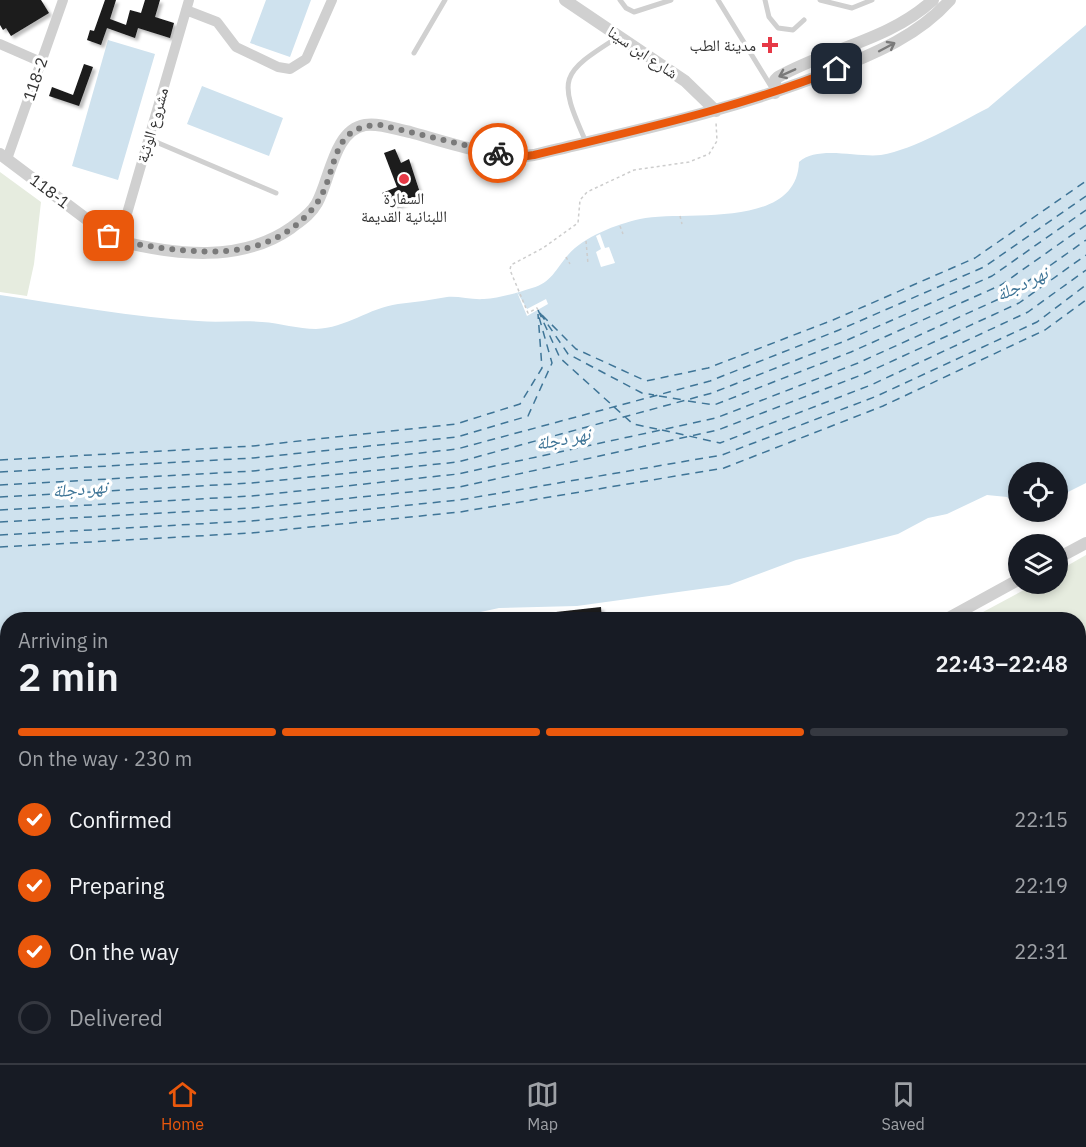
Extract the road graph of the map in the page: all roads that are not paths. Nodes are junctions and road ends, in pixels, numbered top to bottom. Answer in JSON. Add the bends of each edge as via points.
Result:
{"nodes":[{"id":1,"x":63,"y":0,"type":"edge"},
{"id":2,"x":332,"y":0,"type":"edge"},
{"id":3,"x":445,"y":0,"type":"edge"},
{"id":4,"x":564,"y":0,"type":"edge"},
{"id":5,"x":620,"y":0,"type":"edge"},
{"id":6,"x":671,"y":0,"type":"edge"},
{"id":7,"x":718,"y":0,"type":"edge"},
{"id":8,"x":765,"y":0,"type":"edge"},
{"id":9,"x":820,"y":0,"type":"edge"},
{"id":10,"x":872,"y":0,"type":"edge"},
{"id":11,"x":933,"y":0,"type":"edge"},
{"id":12,"x":950,"y":0,"type":"edge"},
{"id":13,"x":187,"y":5,"type":"edge"},
{"id":14,"x":804,"y":20,"type":"dead end"},
{"id":15,"x":619,"y":36,"type":"junction"},
{"id":16,"x":0,"y":44,"type":"edge"},
{"id":17,"x":414,"y":53,"type":"dead end"},
{"id":18,"x":41,"y":62,"type":"junction"},
{"id":19,"x":775,"y":93,"type":"junction"},
{"id":20,"x":716,"y":111,"type":"junction"},
{"id":21,"x":148,"y":139,"type":"junction"},
{"id":22,"x":586,"y":142,"type":"junction"},
{"id":23,"x":4,"y":156,"type":"edge"},
{"id":24,"x":276,"y":193,"type":"dead end"},
{"id":25,"x":119,"y":241,"type":"junction"},
{"id":26,"x":1086,"y":543,"type":"edge"},
{"id":27,"x":1068,"y":553,"type":"edge"},
{"id":28,"x":1008,"y":585,"type":"edge"},
{"id":29,"x":960,"y":612,"type":"edge"}],
"edges":[{"from":1,"to":18,"type":"street","name":"118-2"},
{"from":2,"to":13,"type":"street","name":"مشروع الوثبة","via":[[306,59],[290,69],[236,47],[217,22]]},
{"from":3,"to":17,"type":"lane"},
{"from":4,"to":15,"type":"street","name":"شارع ابن سينا"},
{"from":5,"to":6,"type":"lane","via":[[634,12]]},
{"from":7,"to":19,"type":"lane"},
{"from":8,"to":14,"type":"lane","via":[[769,16],[778,28],[794,30]]},
{"from":9,"to":10,"type":"lane","via":[[852,8]]},
{"from":11,"to":19,"type":"street","one_way":true,"via":[[883,34],[778,77]]},
{"from":19,"to":12,"type":"street","name":"118-1","one_way":true,"via":[[893,44]]},
{"from":13,"to":21,"type":"street","name":"مشروع الوثبة"},
{"from":15,"to":20,"type":"street","name":"شارع ابن سينا","via":[[685,81]]},
{"from":15,"to":22,"type":"lane","via":[[580,62],[569,75],[569,96]]},
{"from":16,"to":18,"type":"street"},
{"from":18,"to":23,"type":"street","name":"118-2"},
{"from":19,"to":20,"type":"street","name":"118-1"},
{"from":20,"to":22,"type":"street","name":"118-1"},
{"from":21,"to":24,"type":"lane"},
{"from":21,"to":25,"type":"street","name":"مشروع الوثبة"},
{"from":22,"to":25,"type":"street","name":"118-1","via":[[520,157],[366,125],[343,141],[317,204],[281,235],[256,246],[206,253]]},
{"from":23,"to":25,"type":"street","name":"118-1"},
{"from":26,"to":27,"type":"street"},
{"from":28,"to":29,"type":"street"}]}
